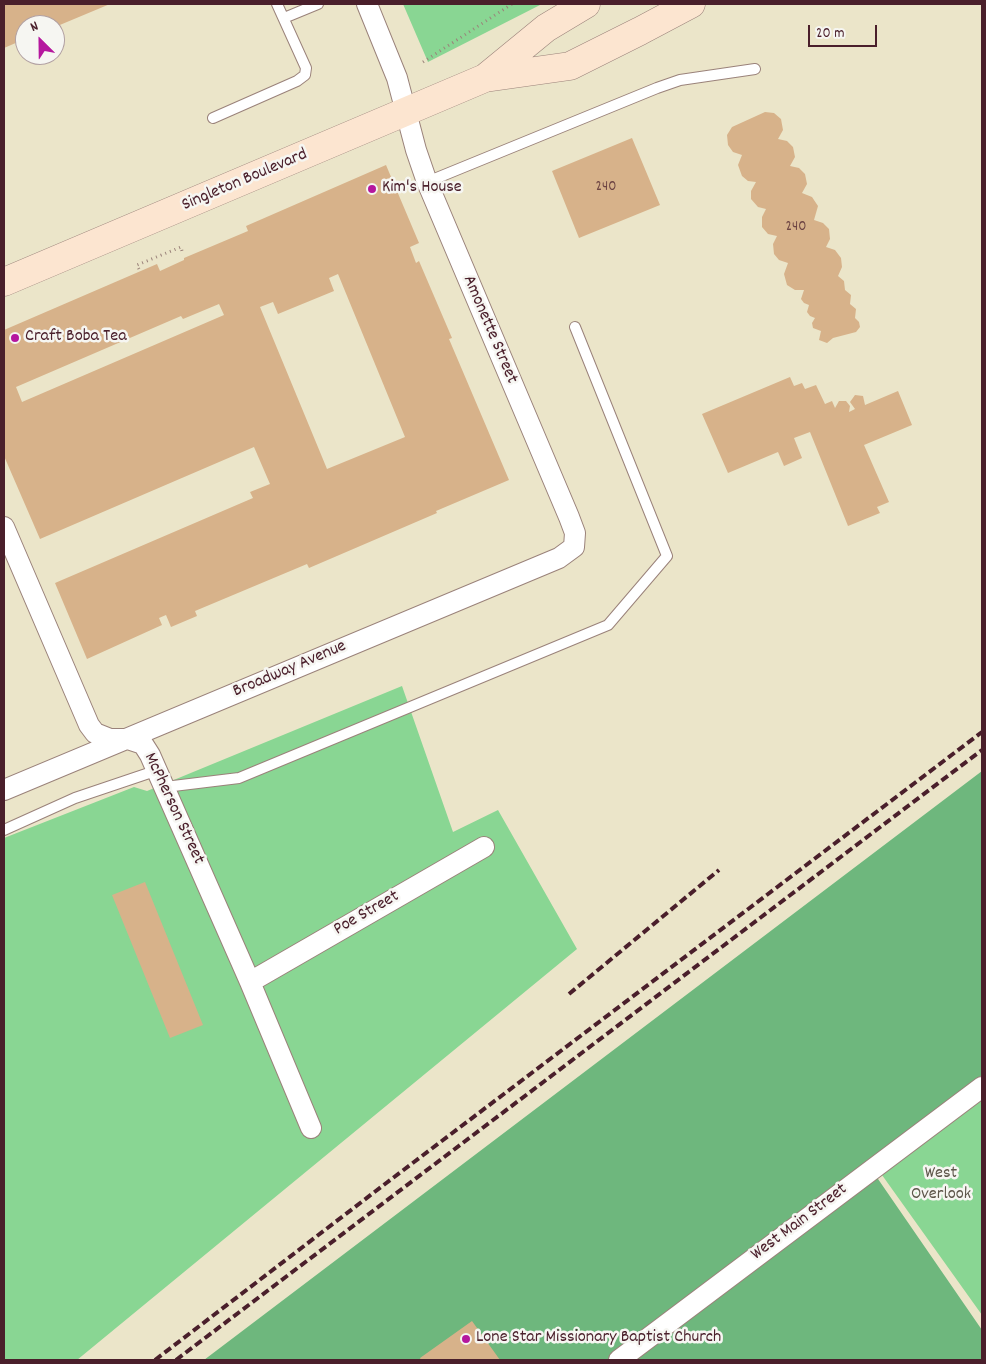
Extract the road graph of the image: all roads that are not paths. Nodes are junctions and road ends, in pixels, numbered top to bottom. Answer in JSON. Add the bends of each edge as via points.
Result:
{"nodes":[{"id":1,"x":278,"y":4,"type":"edge"},
{"id":2,"x":318,"y":4,"type":"edge"},
{"id":3,"x":367,"y":4,"type":"edge"},
{"id":4,"x":586,"y":4,"type":"edge"},
{"id":5,"x":691,"y":4,"type":"edge"},
{"id":6,"x":284,"y":18,"type":"junction"},
{"id":7,"x":755,"y":69,"type":"dead end"},
{"id":8,"x":485,"y":78,"type":"junction"},
{"id":9,"x":406,"y":111,"type":"junction"},
{"id":10,"x":213,"y":118,"type":"dead end"},
{"id":11,"x":427,"y":182,"type":"junction"},
{"id":12,"x":4,"y":282,"type":"edge"},
{"id":13,"x":575,"y":327,"type":"dead end"},
{"id":14,"x":4,"y":527,"type":"edge"},
{"id":15,"x":574,"y":547,"type":"joint"},
{"id":16,"x":128,"y":739,"type":"junction"},
{"id":17,"x":161,"y":778,"type":"junction"},
{"id":18,"x":4,"y":790,"type":"edge"},
{"id":19,"x":4,"y":830,"type":"edge"},
{"id":20,"x":484,"y":847,"type":"dead end"},
{"id":21,"x":250,"y":982,"type":"junction"},
{"id":22,"x":982,"y":1087,"type":"edge"},
{"id":23,"x":311,"y":1128,"type":"dead end"},
{"id":24,"x":619,"y":1360,"type":"edge"}],
"edges":[{"from":1,"to":6,"type":"lane"},
{"from":2,"to":6,"type":"lane"},
{"from":3,"to":9,"type":"street","name":"Amonette Street","via":[[397,78]]},
{"from":4,"to":8,"type":"main road","name":"Singleton Boulevard","via":[[546,28]]},
{"from":5,"to":8,"type":"main road","name":"Singleton Boulevard","via":[[570,66]]},
{"from":6,"to":10,"type":"lane","via":[[306,68],[304,75]]},
{"from":7,"to":11,"type":"lane","via":[[680,80]]},
{"from":8,"to":9,"type":"main road","name":"Singleton Boulevard"},
{"from":9,"to":11,"type":"street","name":"Amonette Street"},
{"from":9,"to":12,"type":"main road","name":"Singleton Boulevard"},
{"from":11,"to":15,"type":"street","name":"Amonette Street","via":[[569,517],[575,533]]},
{"from":13,"to":17,"type":"lane","via":[[667,556],[608,625],[239,778]]},
{"from":14,"to":16,"type":"street","name":"McPherson Street","via":[[89,726],[95,733],[110,739]]},
{"from":15,"to":16,"type":"street","name":"Broadway Avenue","via":[[559,558]]},
{"from":16,"to":17,"type":"street","name":"McPherson Street","via":[[142,744]]},
{"from":16,"to":18,"type":"street","name":"Broadway Avenue"},
{"from":17,"to":19,"type":"lane","via":[[75,798]]},
{"from":17,"to":21,"type":"street","name":"McPherson Street"},
{"from":20,"to":21,"type":"street","name":"Poe Street"},
{"from":21,"to":23,"type":"street","name":"McPherson Street"},
{"from":22,"to":24,"type":"street","name":"West Main Street"}]}
